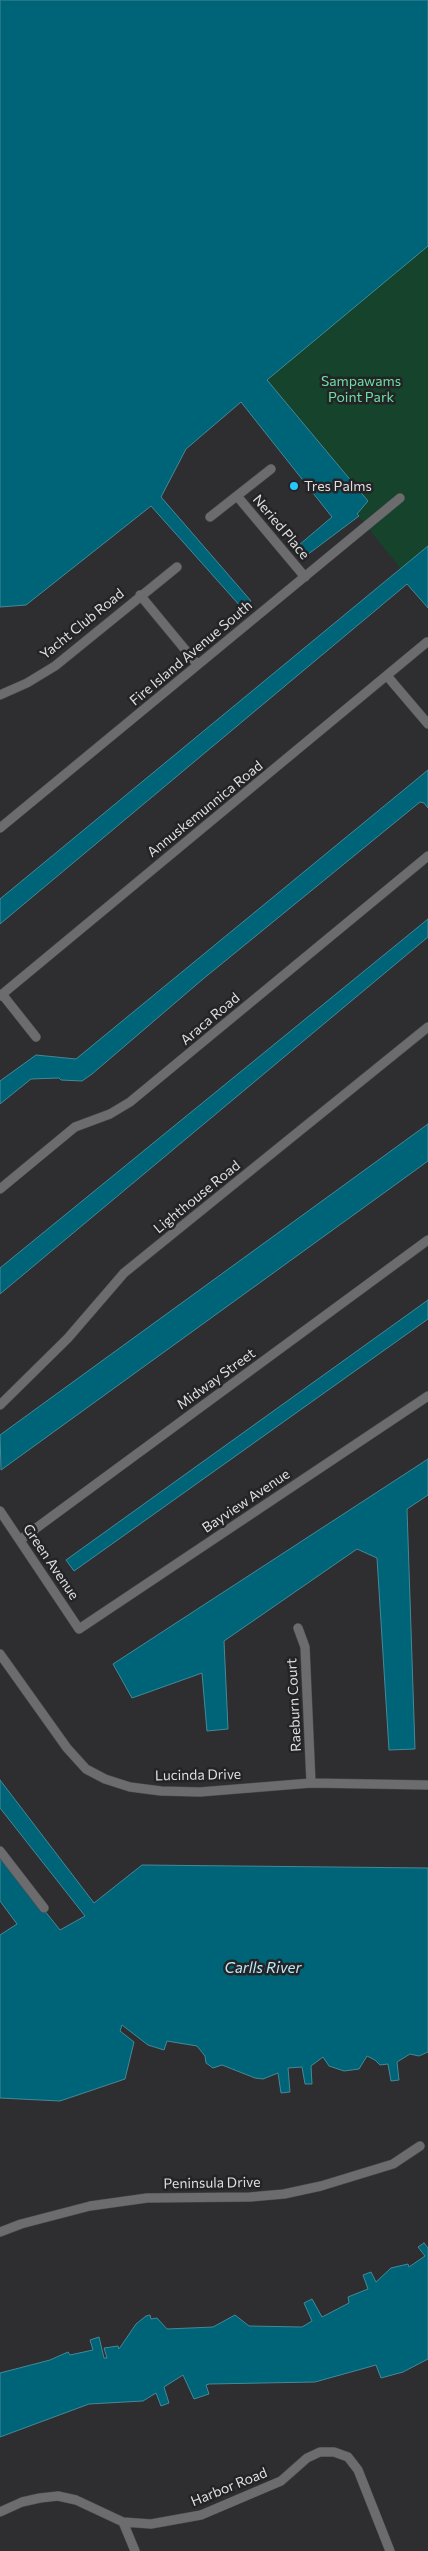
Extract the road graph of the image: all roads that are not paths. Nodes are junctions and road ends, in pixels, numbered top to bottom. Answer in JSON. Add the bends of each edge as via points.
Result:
{"nodes":[{"id":1,"x":270,"y":469,"type":"dead end"},
{"id":2,"x":237,"y":496,"type":"junction"},
{"id":3,"x":400,"y":498,"type":"dead end"},
{"id":4,"x":210,"y":517,"type":"dead end"},
{"id":5,"x":177,"y":567,"type":"dead end"},
{"id":6,"x":305,"y":576,"type":"junction"},
{"id":7,"x":140,"y":595,"type":"junction"},
{"id":8,"x":427,"y":642,"type":"edge"},
{"id":9,"x":197,"y":664,"type":"junction"},
{"id":10,"x":388,"y":677,"type":"junction"},
{"id":11,"x":0,"y":695,"type":"edge"},
{"id":12,"x":428,"y":724,"type":"edge"},
{"id":13,"x":0,"y":828,"type":"edge"},
{"id":14,"x":428,"y":856,"type":"edge"},
{"id":15,"x":1,"y":995,"type":"edge"},
{"id":16,"x":428,"y":1028,"type":"edge"},
{"id":17,"x":36,"y":1037,"type":"dead end"},
{"id":18,"x":0,"y":1189,"type":"edge"},
{"id":19,"x":428,"y":1240,"type":"edge"},
{"id":20,"x":428,"y":1396,"type":"edge"},
{"id":21,"x":0,"y":1405,"type":"edge"},
{"id":22,"x":0,"y":1511,"type":"edge"},
{"id":23,"x":20,"y":1540,"type":"junction"},
{"id":24,"x":298,"y":1628,"type":"dead end"},
{"id":25,"x":79,"y":1629,"type":"joint"},
{"id":26,"x":0,"y":1654,"type":"edge"},
{"id":27,"x":311,"y":1783,"type":"junction"},
{"id":28,"x":428,"y":1785,"type":"edge"},
{"id":29,"x":0,"y":1851,"type":"edge"},
{"id":30,"x":44,"y":1908,"type":"dead end"},
{"id":31,"x":420,"y":2146,"type":"dead end"},
{"id":32,"x":0,"y":2232,"type":"edge"},
{"id":33,"x":0,"y":2512,"type":"edge"},
{"id":34,"x":123,"y":2522,"type":"junction"},
{"id":35,"x":135,"y":2551,"type":"edge"},
{"id":36,"x":390,"y":2551,"type":"edge"}],
"edges":[{"from":1,"to":2,"type":"street"},
{"from":2,"to":4,"type":"street"},
{"from":2,"to":6,"type":"street","name":"Neried Place"},
{"from":3,"to":6,"type":"street","name":"Fire Island Avenue South"},
{"from":5,"to":7,"type":"street","name":"Yacht Club Road"},
{"from":6,"to":9,"type":"street","name":"Fire Island Avenue South"},
{"from":7,"to":9,"type":"street"},
{"from":7,"to":11,"type":"street","name":"Yacht Club Road","via":[[54,666]]},
{"from":8,"to":10,"type":"street","name":"Annuskemunnica Road"},
{"from":9,"to":13,"type":"street","name":"Fire Island Avenue South"},
{"from":10,"to":12,"type":"street"},
{"from":10,"to":15,"type":"street","name":"Annuskemunnica Road"},
{"from":14,"to":18,"type":"street","name":"Araca Road","via":[[130,1102],[110,1114],[75,1127]]},
{"from":15,"to":17,"type":"street"},
{"from":16,"to":21,"type":"street","name":"Lighthouse Road","via":[[124,1274],[68,1338]]},
{"from":19,"to":23,"type":"street","name":"Midway Street"},
{"from":20,"to":25,"type":"street","name":"Bayview Avenue"},
{"from":22,"to":23,"type":"street","name":"Green Avenue"},
{"from":23,"to":25,"type":"street","name":"Green Avenue"},
{"from":24,"to":27,"type":"street","name":"Raeburn Court","via":[[305,1647]]},
{"from":26,"to":27,"type":"street","name":"Lucinda Drive","via":[[67,1748],[86,1769],[105,1780],[161,1792]]},
{"from":27,"to":28,"type":"street","name":"Lucinda Drive"},
{"from":29,"to":30,"type":"street"},
{"from":31,"to":32,"type":"street","name":"Peninsula Drive","via":[[393,2164],[293,2192],[250,2197],[142,2198],[90,2206]]},
{"from":33,"to":34,"type":"street","via":[[22,2502],[58,2496],[76,2500]]},
{"from":34,"to":35,"type":"street"},
{"from":34,"to":36,"type":"street","name":"Harbor Road","via":[[151,2524],[200,2515],[281,2481],[313,2455],[334,2452],[348,2457],[358,2470]]}]}
